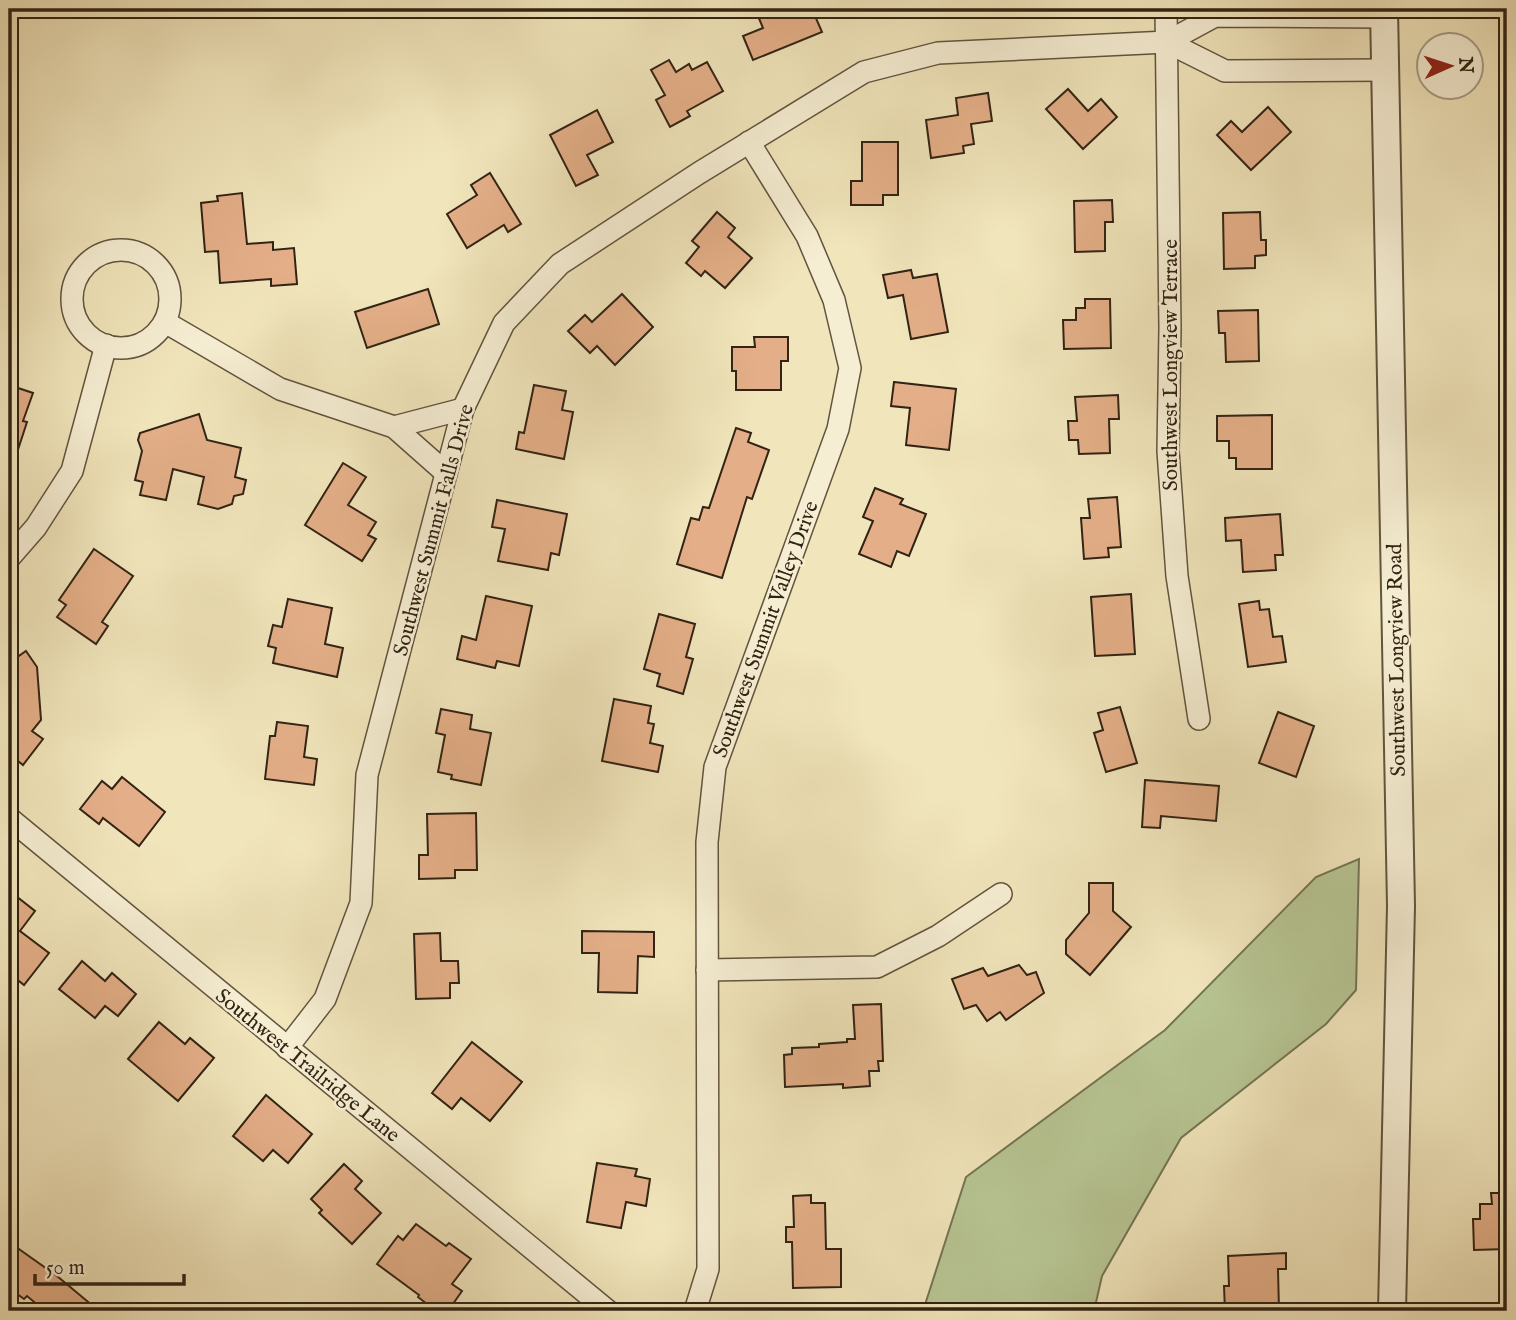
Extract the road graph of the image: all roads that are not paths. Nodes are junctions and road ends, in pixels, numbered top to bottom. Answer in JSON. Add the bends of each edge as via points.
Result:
{"nodes":[{"id":1,"x":1166,"y":9,"type":"edge"},
{"id":2,"x":1384,"y":13,"type":"edge"},
{"id":3,"x":1167,"y":42,"type":"junction"},
{"id":4,"x":1383,"y":70,"type":"junction"},
{"id":5,"x":749,"y":142,"type":"junction"},
{"id":6,"x":165,"y":322,"type":"junction"},
{"id":7,"x":106,"y":345,"type":"junction"},
{"id":8,"x":463,"y":409,"type":"junction"},
{"id":9,"x":394,"y":427,"type":"junction"},
{"id":10,"x":446,"y":473,"type":"junction"},
{"id":11,"x":9,"y":558,"type":"edge"},
{"id":12,"x":1199,"y":719,"type":"dead end"},
{"id":13,"x":9,"y":818,"type":"edge"},
{"id":14,"x":1001,"y":894,"type":"dead end"},
{"id":15,"x":707,"y":970,"type":"junction"},
{"id":16,"x":287,"y":1048,"type":"junction"},
{"id":17,"x":608,"y":1311,"type":"edge"},
{"id":18,"x":695,"y":1311,"type":"edge"},
{"id":19,"x":1392,"y":1311,"type":"edge"}],
"edges":[{"from":1,"to":3,"type":"street","name":"Southwest Longview Terrace"},
{"from":2,"to":3,"type":"street","name":"Southwest Summit Falls Drive","via":[[1215,16]]},
{"from":2,"to":4,"type":"street","name":"Southwest Longview Road"},
{"from":3,"to":4,"type":"street","name":"Southwest Summit Falls Drive","via":[[1225,71]]},
{"from":3,"to":5,"type":"street","name":"Southwest Summit Falls Drive","via":[[938,53],[864,72]]},
{"from":3,"to":12,"type":"street","name":"Southwest Longview Terrace","via":[[1168,451],[1177,576]]},
{"from":4,"to":19,"type":"street","name":"Southwest Longview Road","via":[[1401,906]]},
{"from":5,"to":8,"type":"street","name":"Southwest Summit Falls Drive","via":[[560,264],[504,323]]},
{"from":5,"to":15,"type":"street","name":"Southwest Summit Valley Drive","via":[[807,236],[834,300],[850,368],[838,429],[715,767],[707,842]]},
{"from":6,"to":7,"type":"street","via":[[140,344]]},
{"from":6,"to":7,"type":"street","via":[[170,291],[155,263],[142,254],[110,251],[84,267],[72,296],[81,327]]},
{"from":6,"to":9,"type":"street","via":[[280,388]]},
{"from":7,"to":11,"type":"street","via":[[72,471],[36,527]]},
{"from":8,"to":9,"type":"street"},
{"from":8,"to":10,"type":"street","name":"Southwest Summit Falls Drive"},
{"from":9,"to":10,"type":"street"},
{"from":10,"to":16,"type":"street","name":"Southwest Summit Falls Drive","via":[[367,775],[361,903],[325,999]]},
{"from":13,"to":16,"type":"street","name":"Southwest Trailridge Lane"},
{"from":14,"to":15,"type":"street","via":[[938,936],[877,967]]},
{"from":15,"to":18,"type":"street","name":"Southwest Summit Valley Drive","via":[[708,1269]]},
{"from":16,"to":17,"type":"street","name":"Southwest Trailridge Lane"}]}
